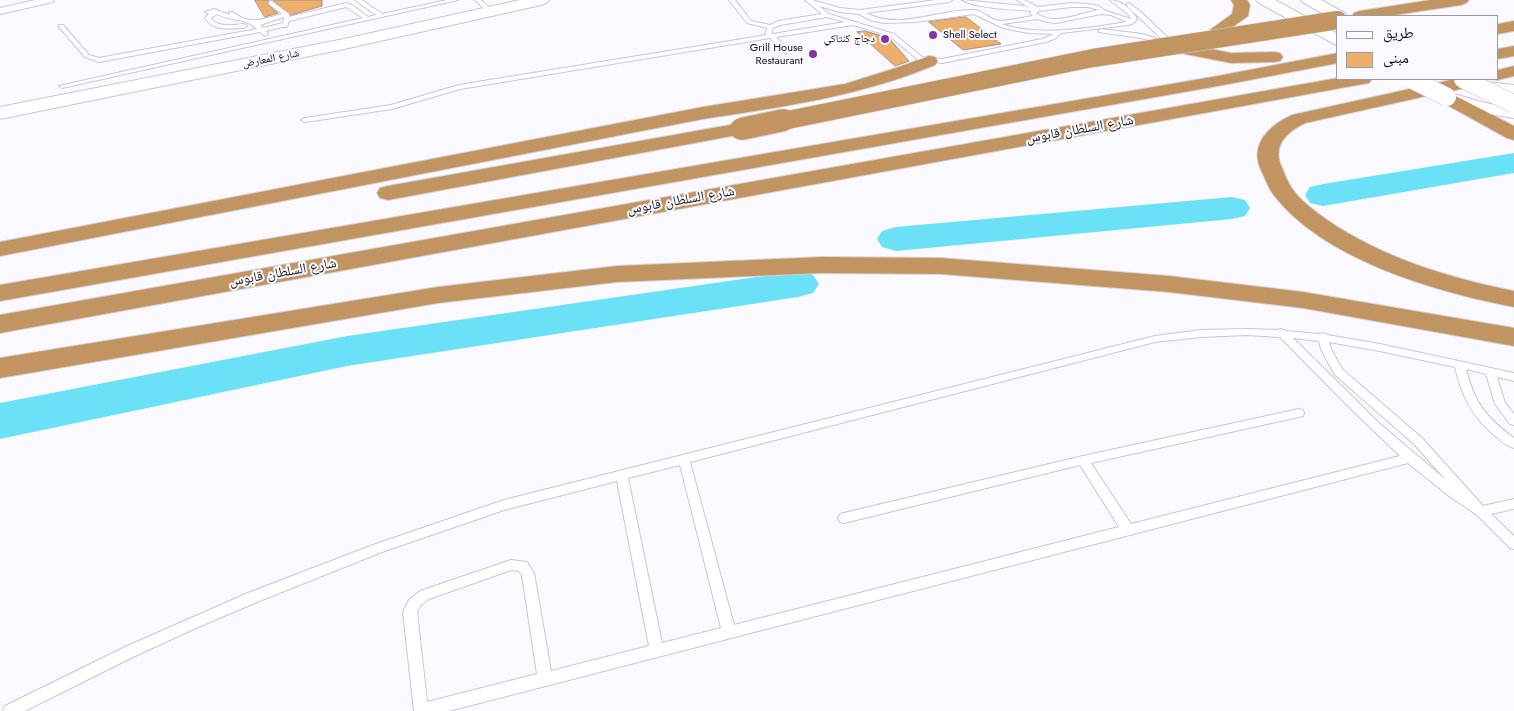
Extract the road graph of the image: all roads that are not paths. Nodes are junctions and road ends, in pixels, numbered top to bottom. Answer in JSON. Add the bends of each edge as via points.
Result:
{"nodes":[{"id":1,"x":49,"y":0,"type":"edge"},
{"id":2,"x":358,"y":0,"type":"edge"},
{"id":3,"x":455,"y":0,"type":"edge"},
{"id":4,"x":478,"y":0,"type":"edge"},
{"id":5,"x":541,"y":0,"type":"edge"},
{"id":6,"x":732,"y":0,"type":"edge"},
{"id":7,"x":943,"y":0,"type":"edge"},
{"id":8,"x":949,"y":0,"type":"edge"},
{"id":9,"x":964,"y":0,"type":"edge"},
{"id":10,"x":1004,"y":0,"type":"edge"},
{"id":11,"x":1021,"y":0,"type":"edge"},
{"id":12,"x":1113,"y":0,"type":"edge"},
{"id":13,"x":1119,"y":0,"type":"edge"},
{"id":14,"x":1239,"y":0,"type":"edge"},
{"id":15,"x":1264,"y":0,"type":"edge"},
{"id":16,"x":1461,"y":0,"type":"edge"},
{"id":17,"x":809,"y":1,"type":"edge"},
{"id":18,"x":1313,"y":2,"type":"edge"},
{"id":19,"x":271,"y":3,"type":"dead end"},
{"id":20,"x":977,"y":3,"type":"junction"},
{"id":21,"x":0,"y":11,"type":"edge"},
{"id":22,"x":214,"y":11,"type":"junction"},
{"id":23,"x":206,"y":12,"type":"dead end"},
{"id":24,"x":491,"y":12,"type":"junction"},
{"id":25,"x":860,"y":12,"type":"junction"},
{"id":26,"x":1102,"y":12,"type":"junction"},
{"id":27,"x":1036,"y":13,"type":"junction"},
{"id":28,"x":827,"y":15,"type":"junction"},
{"id":29,"x":986,"y":15,"type":"junction"},
{"id":30,"x":1366,"y":15,"type":"edge"},
{"id":31,"x":381,"y":16,"type":"junction"},
{"id":32,"x":1336,"y":17,"type":"edge"},
{"id":33,"x":1336,"y":18,"type":"edge"},
{"id":34,"x":367,"y":19,"type":"junction"},
{"id":35,"x":286,"y":20,"type":"junction"},
{"id":36,"x":1132,"y":22,"type":"junction"},
{"id":37,"x":853,"y":23,"type":"junction"},
{"id":38,"x":994,"y":23,"type":"junction"},
{"id":39,"x":256,"y":24,"type":"junction"},
{"id":40,"x":1305,"y":24,"type":"junction"},
{"id":41,"x":61,"y":26,"type":"dead end"},
{"id":42,"x":244,"y":26,"type":"dead end"},
{"id":43,"x":1514,"y":26,"type":"edge"},
{"id":44,"x":771,"y":27,"type":"junction"},
{"id":45,"x":1499,"y":29,"type":"edge"},
{"id":46,"x":261,"y":30,"type":"junction"},
{"id":47,"x":1080,"y":30,"type":"junction"},
{"id":48,"x":1058,"y":33,"type":"junction"},
{"id":49,"x":295,"y":35,"type":"junction"},
{"id":50,"x":771,"y":36,"type":"junction"},
{"id":51,"x":270,"y":40,"type":"junction"},
{"id":52,"x":1336,"y":40,"type":"edge"},
{"id":53,"x":1176,"y":47,"type":"junction"},
{"id":54,"x":1336,"y":49,"type":"edge"},
{"id":55,"x":786,"y":52,"type":"dead end"},
{"id":56,"x":1514,"y":52,"type":"edge"},
{"id":57,"x":1499,"y":54,"type":"edge"},
{"id":58,"x":1094,"y":58,"type":"junction"},
{"id":59,"x":1336,"y":58,"type":"edge"},
{"id":60,"x":928,"y":61,"type":"junction"},
{"id":61,"x":1514,"y":71,"type":"edge"},
{"id":62,"x":1499,"y":75,"type":"edge"},
{"id":63,"x":1356,"y":80,"type":"edge"},
{"id":64,"x":1413,"y":80,"type":"edge"},
{"id":65,"x":1473,"y":81,"type":"edge"},
{"id":66,"x":62,"y":86,"type":"dead end"},
{"id":67,"x":1514,"y":90,"type":"edge"},
{"id":68,"x":1446,"y":97,"type":"junction"},
{"id":69,"x":1514,"y":104,"type":"edge"},
{"id":70,"x":0,"y":113,"type":"edge"},
{"id":71,"x":1514,"y":113,"type":"edge"},
{"id":72,"x":306,"y":120,"type":"dead end"},
{"id":73,"x":1514,"y":134,"type":"edge"},
{"id":74,"x":0,"y":249,"type":"edge"},
{"id":75,"x":0,"y":257,"type":"edge"},
{"id":76,"x":0,"y":293,"type":"edge"},
{"id":77,"x":1514,"y":299,"type":"edge"},
{"id":78,"x":0,"y":324,"type":"edge"},
{"id":79,"x":1281,"y":332,"type":"junction"},
{"id":80,"x":1323,"y":336,"type":"junction"},
{"id":81,"x":1514,"y":337,"type":"edge"},
{"id":82,"x":1459,"y":364,"type":"junction"},
{"id":83,"x":0,"y":368,"type":"edge"},
{"id":84,"x":1491,"y":372,"type":"junction"},
{"id":85,"x":1514,"y":377,"type":"edge"},
{"id":86,"x":1351,"y":384,"type":"junction"},
{"id":87,"x":1337,"y":387,"type":"junction"},
{"id":88,"x":1299,"y":413,"type":"dead end"},
{"id":89,"x":1514,"y":421,"type":"edge"},
{"id":90,"x":1514,"y":444,"type":"edge"},
{"id":91,"x":1409,"y":458,"type":"junction"},
{"id":92,"x":684,"y":459,"type":"junction"},
{"id":93,"x":1083,"y":460,"type":"junction"},
{"id":94,"x":622,"y":475,"type":"junction"},
{"id":95,"x":1514,"y":504,"type":"edge"},
{"id":96,"x":1481,"y":512,"type":"junction"},
{"id":97,"x":844,"y":518,"type":"dead end"},
{"id":98,"x":1128,"y":530,"type":"junction"},
{"id":99,"x":1514,"y":544,"type":"edge"},
{"id":100,"x":729,"y":632,"type":"junction"},
{"id":101,"x":657,"y":651,"type":"junction"},
{"id":102,"x":544,"y":679,"type":"junction"},
{"id":103,"x":10,"y":711,"type":"edge"},
{"id":104,"x":421,"y":711,"type":"edge"}],
"edges":[{"from":1,"to":21,"type":"street"},
{"from":2,"to":31,"type":"lane"},
{"from":3,"to":31,"type":"lane"},
{"from":4,"to":24,"type":"lane"},
{"from":5,"to":24,"type":"main road","name":"شارع المعارض"},
{"from":6,"to":44,"type":"lane","via":[[749,22]]},
{"from":7,"to":8,"type":"lane"},
{"from":7,"to":25,"type":"lane"},
{"from":9,"to":20,"type":"lane"},
{"from":10,"to":11,"type":"lane"},
{"from":11,"to":27,"type":"lane"},
{"from":12,"to":36,"type":"lane","via":[[1132,14]]},
{"from":13,"to":53,"type":"lane","via":[[1147,19],[1152,29]]},
{"from":14,"to":58,"type":"highway","bridge":true,"via":[[1242,6],[1240,16],[1218,30]]},
{"from":15,"to":40,"type":"main road"},
{"from":16,"to":30,"type":"highway"},
{"from":17,"to":25,"type":"lane"},
{"from":17,"to":28,"type":"lane"},
{"from":18,"to":32,"type":"main road"},
{"from":19,"to":35,"type":"lane"},
{"from":20,"to":27,"type":"lane","via":[[1025,8]]},
{"from":20,"to":29,"type":"lane"},
{"from":22,"to":23,"type":"lane"},
{"from":22,"to":39,"type":"lane","via":[[226,18],[233,15]]},
{"from":22,"to":42,"type":"lane","via":[[208,18],[211,23],[222,27]]},
{"from":24,"to":70,"type":"main road","name":"شارع المعارض"},
{"from":25,"to":29,"type":"lane","via":[[877,21],[893,22],[964,12]]},
{"from":26,"to":27,"type":"lane","via":[[1056,20],[1045,20]]},
{"from":26,"to":27,"type":"lane","via":[[1091,4],[1080,4]]},
{"from":26,"to":36,"type":"lane"},
{"from":27,"to":38,"type":"lane"},
{"from":28,"to":37,"type":"lane"},
{"from":28,"to":44,"type":"lane"},
{"from":29,"to":38,"type":"lane"},
{"from":31,"to":34,"type":"lane"},
{"from":33,"to":40,"type":"highway","bridge":true},
{"from":34,"to":35,"type":"lane","via":[[346,5]]},
{"from":34,"to":49,"type":"lane"},
{"from":35,"to":39,"type":"lane","via":[[269,18]]},
{"from":35,"to":46,"type":"lane"},
{"from":35,"to":49,"type":"lane"},
{"from":36,"to":47,"type":"lane"},
{"from":37,"to":50,"type":"lane"},
{"from":37,"to":60,"type":"lane","via":[[892,35],[920,59]]},
{"from":38,"to":48,"type":"lane","via":[[1021,31]]},
{"from":39,"to":46,"type":"lane"},
{"from":40,"to":52,"type":"main road"},
{"from":40,"to":58,"type":"highway","bridge":true},
{"from":41,"to":46,"type":"lane","via":[[87,56],[99,60]]},
{"from":43,"to":45,"type":"highway"},
{"from":44,"to":50,"type":"lane","via":[[768,33]]},
{"from":46,"to":51,"type":"lane"},
{"from":47,"to":48,"type":"lane"},
{"from":47,"to":53,"type":"lane","via":[[1142,36]]},
{"from":48,"to":60,"type":"lane","via":[[1044,42]]},
{"from":49,"to":51,"type":"lane"},
{"from":50,"to":55,"type":"lane"},
{"from":50,"to":72,"type":"lane","via":[[460,87],[392,107]]},
{"from":51,"to":66,"type":"lane"},
{"from":53,"to":54,"type":"highway","via":[[1214,56],[1250,58]]},
{"from":56,"to":57,"type":"highway"},
{"from":58,"to":75,"type":"highway","bridge":true,"via":[[468,180]]},
{"from":59,"to":76,"type":"highway","name":"شارع السلطان قابوس"},
{"from":60,"to":74,"type":"highway","via":[[878,81],[824,92]]},
{"from":61,"to":62,"type":"highway"},
{"from":63,"to":78,"type":"highway","name":"شارع السلطان قابوس"},
{"from":64,"to":68,"type":"main road","bridge":true},
{"from":65,"to":67,"type":"street"},
{"from":65,"to":69,"type":"main road","bridge":true},
{"from":65,"to":77,"type":"highway","via":[[1299,119],[1283,126],[1272,137],[1268,148],[1272,174],[1296,205],[1340,238],[1370,255],[1454,286]]},
{"from":68,"to":71,"type":"street"},
{"from":68,"to":73,"type":"highway"},
{"from":79,"to":80,"type":"lane"},
{"from":79,"to":87,"type":"lane"},
{"from":79,"to":92,"type":"lane","via":[[1215,331],[1155,339]]},
{"from":80,"to":82,"type":"lane"},
{"from":80,"to":86,"type":"lane","via":[[1331,360]]},
{"from":81,"to":83,"type":"highway","via":[[1303,300],[1169,284],[941,266],[822,265],[617,274],[504,286]]},
{"from":82,"to":84,"type":"lane"},
{"from":82,"to":90,"type":"lane","via":[[1475,407]]},
{"from":84,"to":85,"type":"lane"},
{"from":84,"to":89,"type":"lane","via":[[1500,404]]},
{"from":86,"to":87,"type":"lane"},
{"from":86,"to":96,"type":"lane","via":[[1418,441]]},
{"from":87,"to":91,"type":"lane"},
{"from":88,"to":93,"type":"lane"},
{"from":91,"to":96,"type":"lane"},
{"from":91,"to":98,"type":"lane"},
{"from":92,"to":94,"type":"lane"},
{"from":92,"to":100,"type":"lane"},
{"from":93,"to":97,"type":"lane"},
{"from":93,"to":98,"type":"lane"},
{"from":94,"to":101,"type":"lane"},
{"from":94,"to":103,"type":"lane","via":[[504,505],[348,559],[173,631]]},
{"from":95,"to":96,"type":"lane"},
{"from":96,"to":99,"type":"lane"},
{"from":98,"to":100,"type":"lane"},
{"from":100,"to":101,"type":"lane"},
{"from":101,"to":102,"type":"lane"},
{"from":102,"to":104,"type":"lane"},
{"from":102,"to":104,"type":"lane","via":[[528,573],[523,566],[511,565],[425,595],[411,606]]}]}
